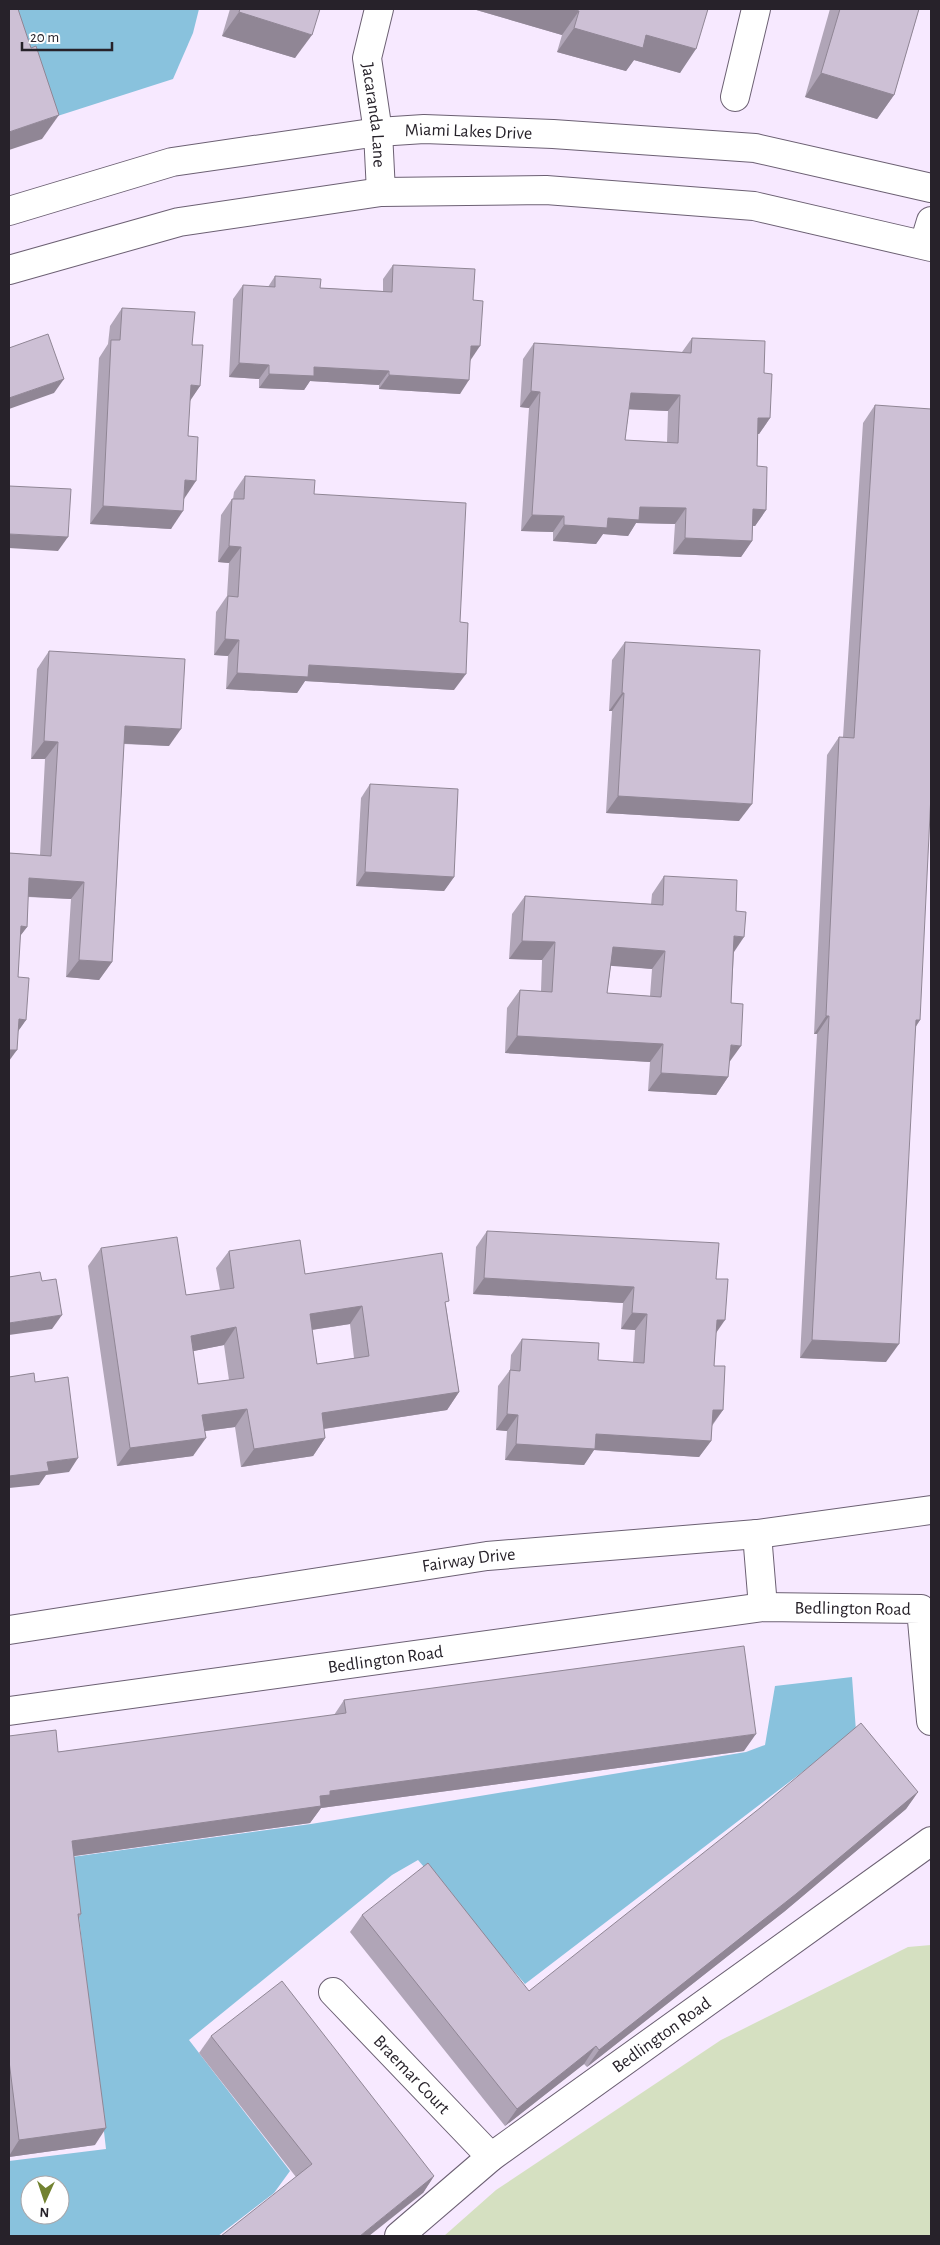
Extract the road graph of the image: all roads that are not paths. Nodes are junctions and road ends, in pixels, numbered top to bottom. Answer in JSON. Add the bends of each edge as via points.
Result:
{"nodes":[{"id":1,"x":379,"y":9,"type":"edge"},
{"id":2,"x":756,"y":9,"type":"edge"},
{"id":3,"x":735,"y":97,"type":"dead end"},
{"id":4,"x":378,"y":132,"type":"junction"},
{"id":5,"x":931,"y":188,"type":"edge"},
{"id":6,"x":382,"y":192,"type":"junction"},
{"id":7,"x":9,"y":211,"type":"edge"},
{"id":8,"x":929,"y":237,"type":"edge"},
{"id":9,"x":9,"y":270,"type":"edge"},
{"id":10,"x":931,"y":1510,"type":"edge"},
{"id":11,"x":757,"y":1534,"type":"junction"},
{"id":12,"x":763,"y":1607,"type":"junction"},
{"id":13,"x":9,"y":1630,"type":"edge"},
{"id":14,"x":9,"y":1711,"type":"edge"},
{"id":15,"x":931,"y":1721,"type":"edge"},
{"id":16,"x":931,"y":1841,"type":"edge"},
{"id":17,"x":333,"y":1992,"type":"dead end"},
{"id":18,"x":491,"y":2157,"type":"junction"},
{"id":19,"x":399,"y":2236,"type":"edge"}],
"edges":[{"from":1,"to":4,"type":"street","name":"Jacaranda Lane","via":[[367,58]]},
{"from":2,"to":3,"type":"street"},
{"from":4,"to":5,"type":"street","name":"Miami Lakes Drive","via":[[424,130],[553,134],[755,148]]},
{"from":4,"to":6,"type":"street","name":"Jacaranda Lane"},
{"from":4,"to":7,"type":"street","name":"Miami Lakes Drive","via":[[172,162]]},
{"from":6,"to":8,"type":"street","via":[[546,190],[754,206]]},
{"from":6,"to":9,"type":"street","via":[[179,222]]},
{"from":10,"to":11,"type":"street","name":"Fairway Drive"},
{"from":11,"to":12,"type":"street"},
{"from":11,"to":13,"type":"street","name":"Fairway Drive","via":[[487,1556]]},
{"from":12,"to":14,"type":"street","name":"Bedlington Road"},
{"from":12,"to":15,"type":"street","name":"Bedlington Road","via":[[921,1610]]},
{"from":16,"to":18,"type":"street","name":"Bedlington Road"},
{"from":17,"to":18,"type":"street","name":"Braemar Court"},
{"from":18,"to":19,"type":"street","name":"Bedlington Road"}]}
